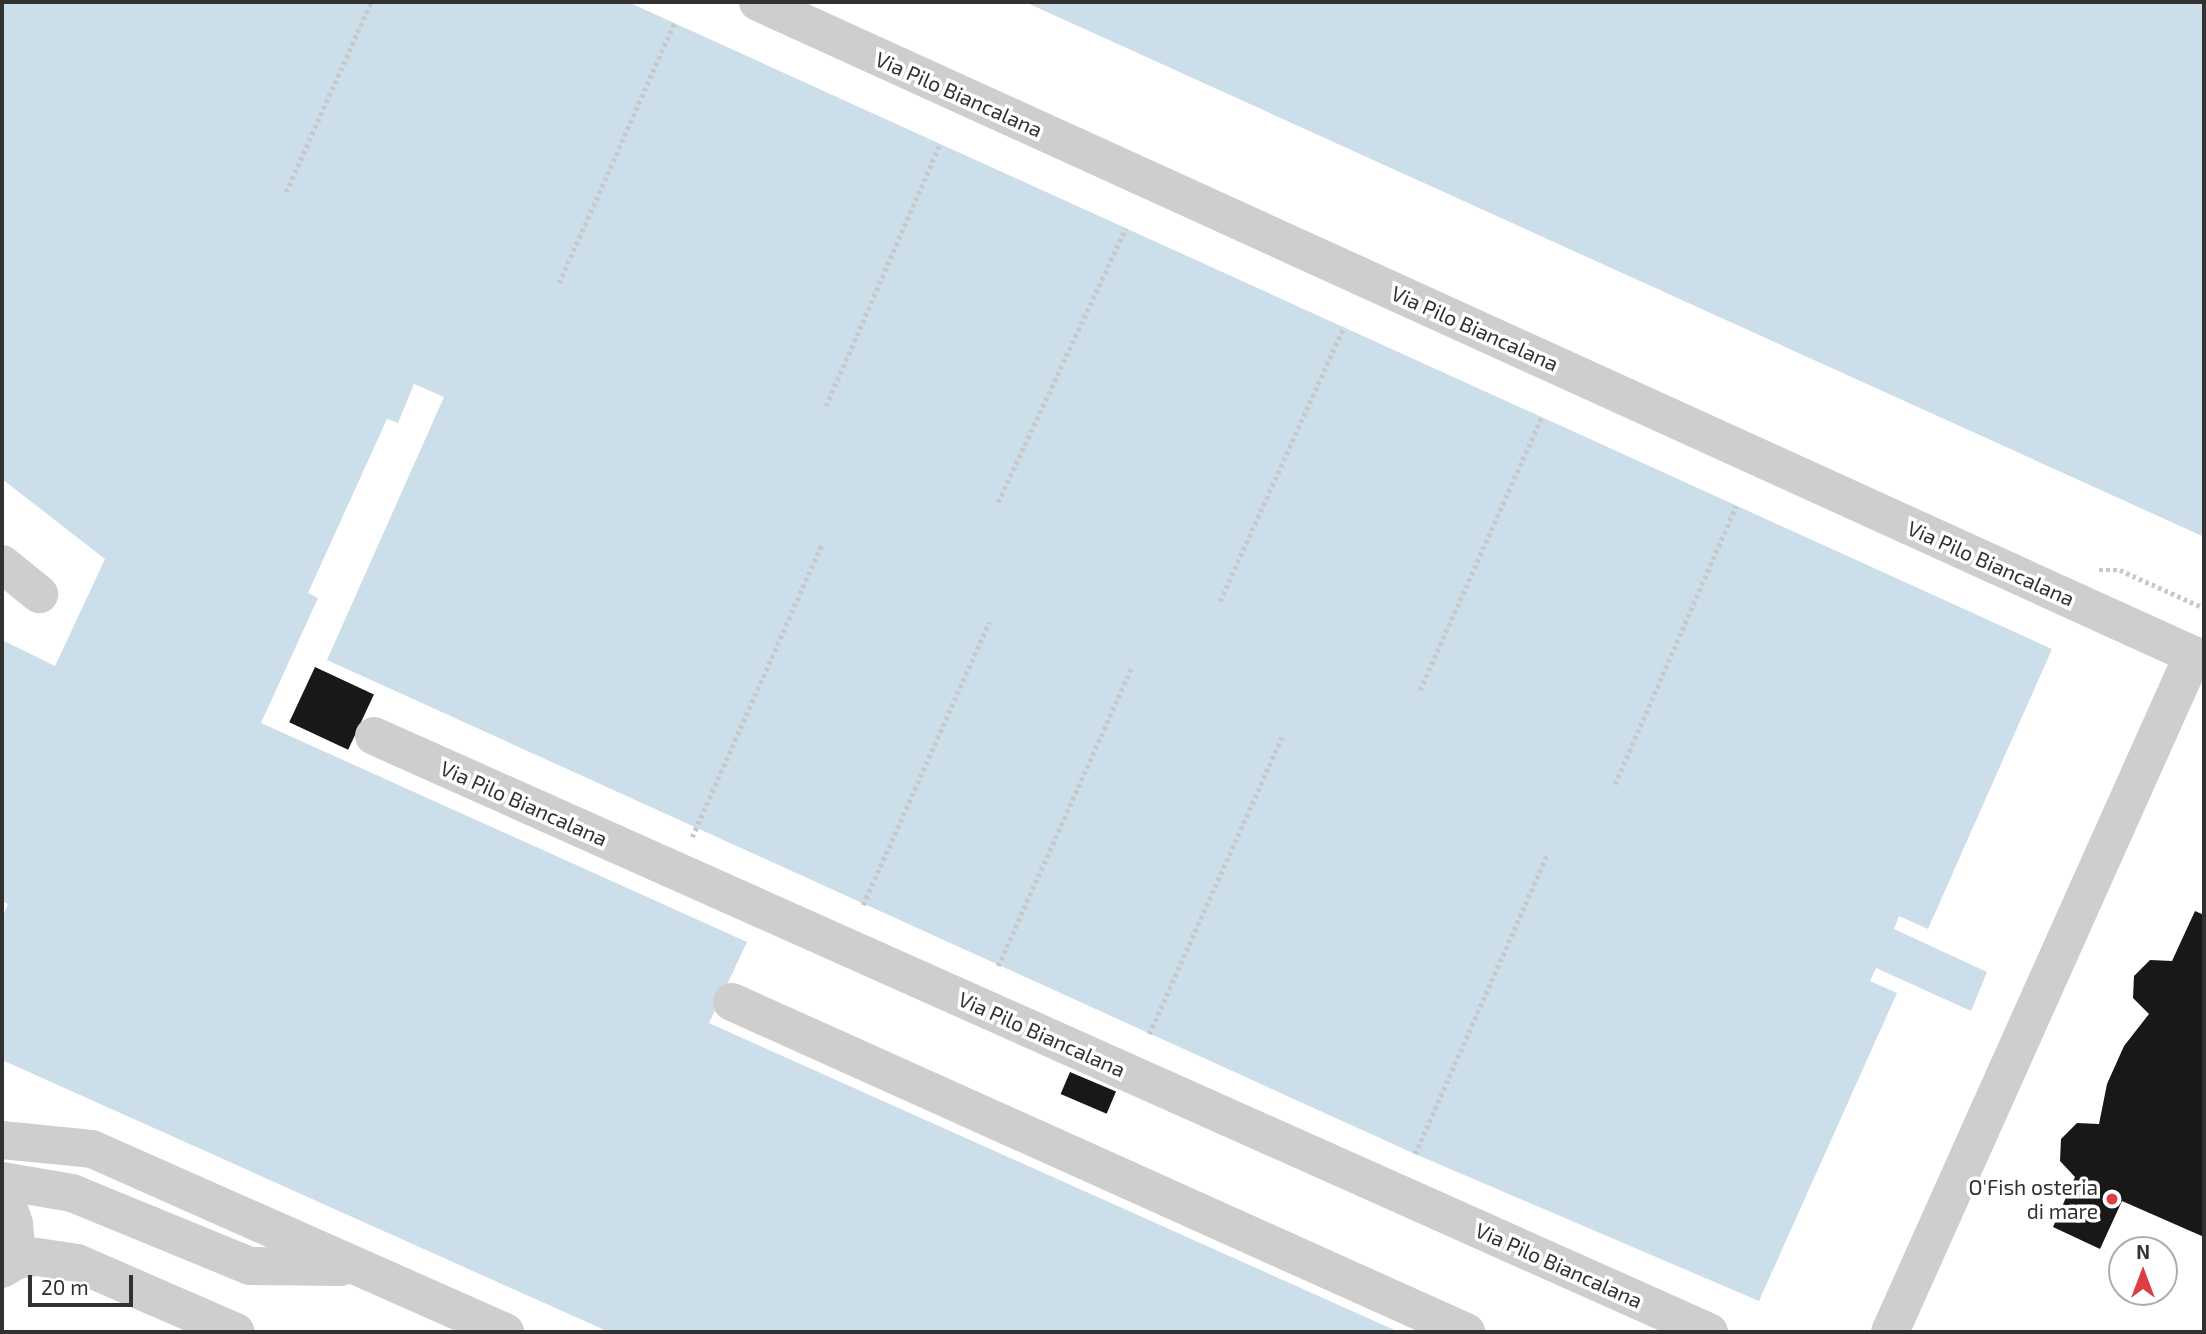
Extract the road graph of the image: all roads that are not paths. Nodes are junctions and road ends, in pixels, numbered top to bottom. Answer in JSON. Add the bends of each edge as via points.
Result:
{"nodes":[{"id":1,"x":758,"y":2,"type":"edge"},
{"id":2,"x":2,"y":564,"type":"edge"},
{"id":3,"x":39,"y":594,"type":"dead end"},
{"id":4,"x":2199,"y":658,"type":"edge"},
{"id":5,"x":374,"y":736,"type":"dead end"},
{"id":6,"x":732,"y":1002,"type":"dead end"},
{"id":7,"x":2,"y":1140,"type":"edge"},
{"id":8,"x":2,"y":1181,"type":"edge"},
{"id":9,"x":2,"y":1187,"type":"edge"},
{"id":10,"x":9,"y":1265,"type":"edge"},
{"id":11,"x":357,"y":1267,"type":"junction"},
{"id":12,"x":236,"y":1332,"type":"edge"},
{"id":13,"x":505,"y":1332,"type":"edge"},
{"id":14,"x":1466,"y":1332,"type":"edge"},
{"id":15,"x":1709,"y":1332,"type":"edge"},
{"id":16,"x":1890,"y":1332,"type":"edge"}],
"edges":[{"from":1,"to":4,"type":"street","name":"Via Pilo Biancalana"},
{"from":2,"to":3,"type":"street"},
{"from":4,"to":16,"type":"street","name":"Via Pilo Biancalana"},
{"from":5,"to":15,"type":"street","name":"Via Pilo Biancalana"},
{"from":6,"to":14,"type":"street"},
{"from":7,"to":11,"type":"street","via":[[92,1149]]},
{"from":8,"to":11,"type":"street","via":[[72,1193],[250,1266]]},
{"from":9,"to":10,"type":"street","via":[[13,1224]]},
{"from":10,"to":12,"type":"street","via":[[37,1257],[77,1263]]},
{"from":11,"to":13,"type":"street"}]}
